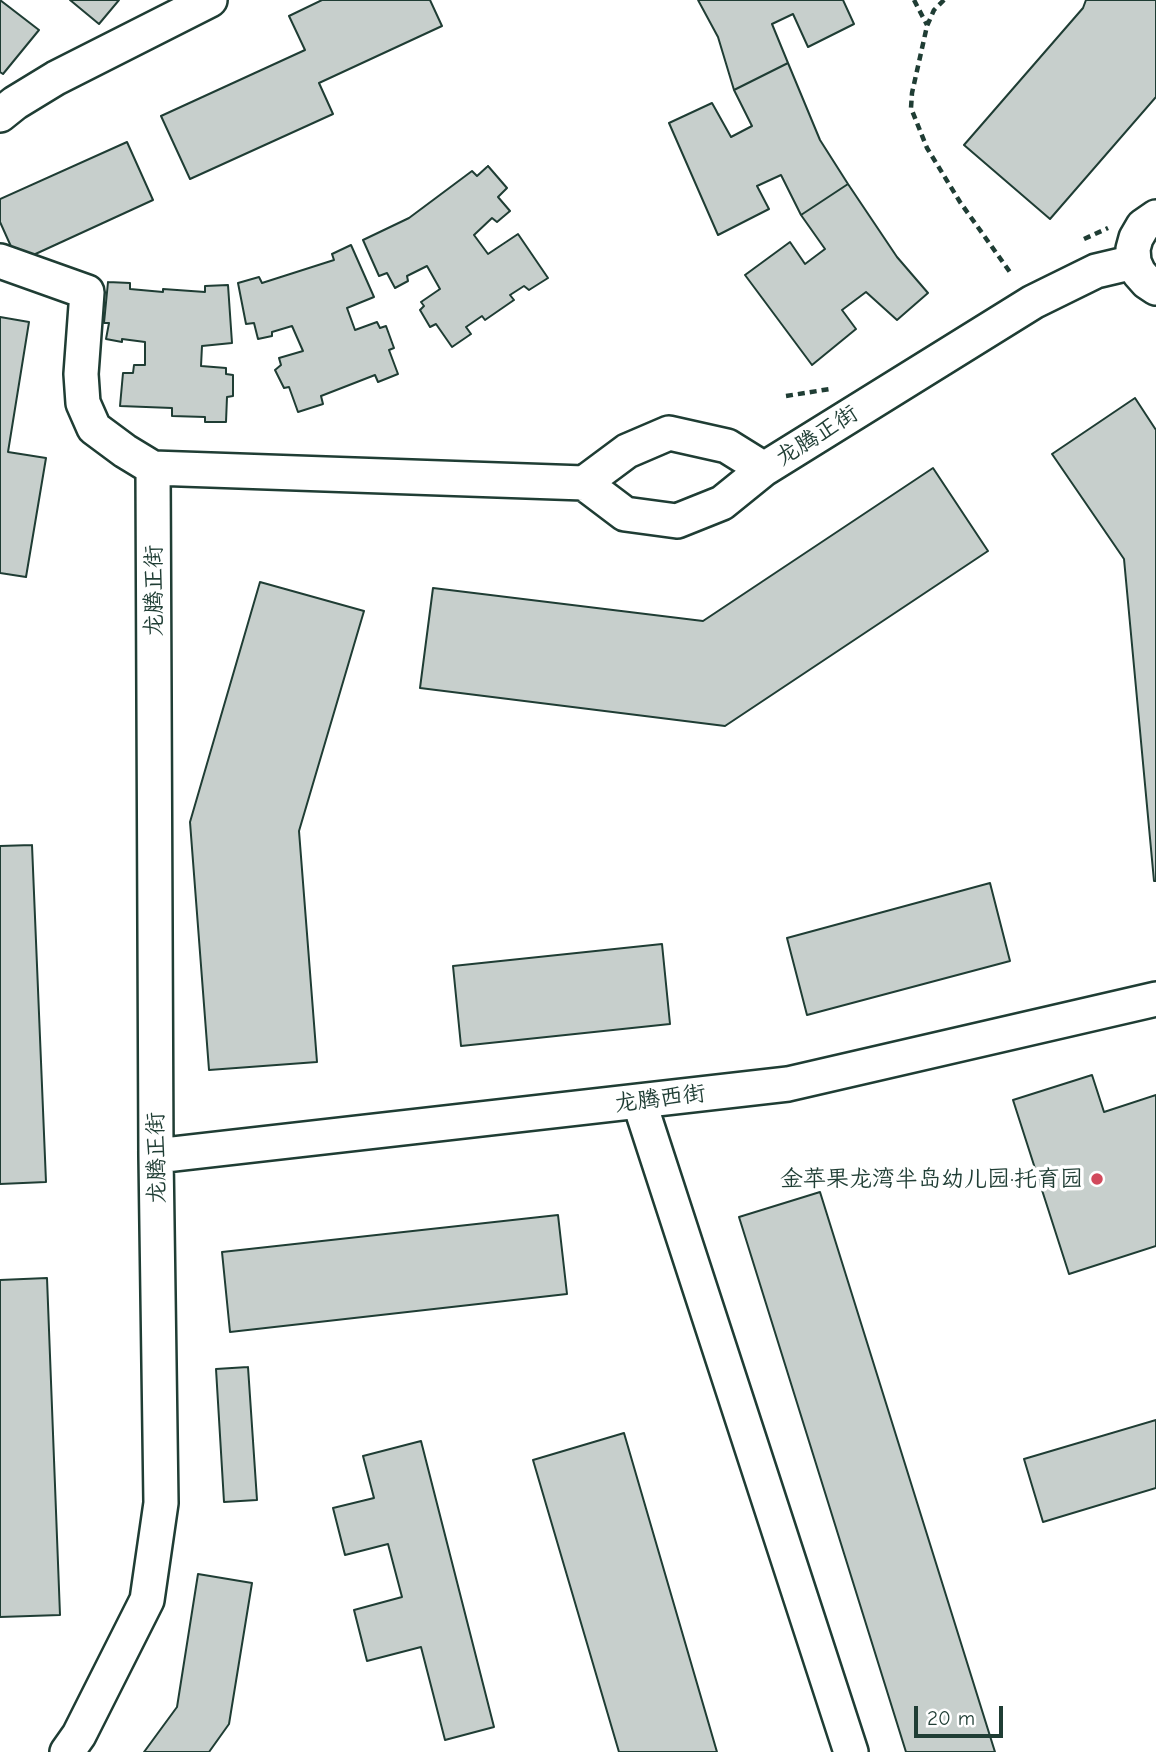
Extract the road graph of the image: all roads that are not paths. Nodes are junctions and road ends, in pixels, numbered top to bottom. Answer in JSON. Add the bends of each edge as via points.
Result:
{"nodes":[{"id":1,"x":209,"y":0,"type":"edge"},
{"id":2,"x":0,"y":115,"type":"edge"},
{"id":3,"x":1156,"y":217,"type":"edge"},
{"id":4,"x":0,"y":261,"type":"edge"},
{"id":5,"x":1134,"y":261,"type":"junction"},
{"id":6,"x":1156,"y":288,"type":"edge"},
{"id":7,"x":153,"y":468,"type":"junction"},
{"id":8,"x":764,"y":469,"type":"junction"},
{"id":9,"x":584,"y":483,"type":"junction"},
{"id":10,"x":1156,"y":999,"type":"edge"},
{"id":11,"x":639,"y":1101,"type":"junction"},
{"id":12,"x":156,"y":1156,"type":"junction"},
{"id":13,"x":67,"y":1752,"type":"edge"},
{"id":14,"x":851,"y":1752,"type":"edge"}],
"edges":[{"from":1,"to":2,"type":"street","via":[[57,78]]},
{"from":3,"to":5,"type":"street","via":[[1136,238]]},
{"from":4,"to":7,"type":"street","via":[[87,292],[83,403],[94,428]]},
{"from":5,"to":6,"type":"street","via":[[1139,273]]},
{"from":5,"to":8,"type":"street","name":"龙腾正街","via":[[1096,271],[1033,302]]},
{"from":7,"to":9,"type":"street"},
{"from":7,"to":12,"type":"street","name":"龙腾正街"},
{"from":8,"to":9,"type":"street","name":"龙腾正街","via":[[727,446],[670,433],[627,451]]},
{"from":8,"to":9,"type":"street","via":[[722,503],[677,521],[625,514]]},
{"from":10,"to":11,"type":"street","name":"龙腾西街","via":[[788,1084]]},
{"from":11,"to":12,"type":"street","name":"龙腾西街"},
{"from":11,"to":14,"type":"street"},
{"from":12,"to":13,"type":"street","name":"龙腾正街","via":[[161,1503],[147,1600]]}]}
